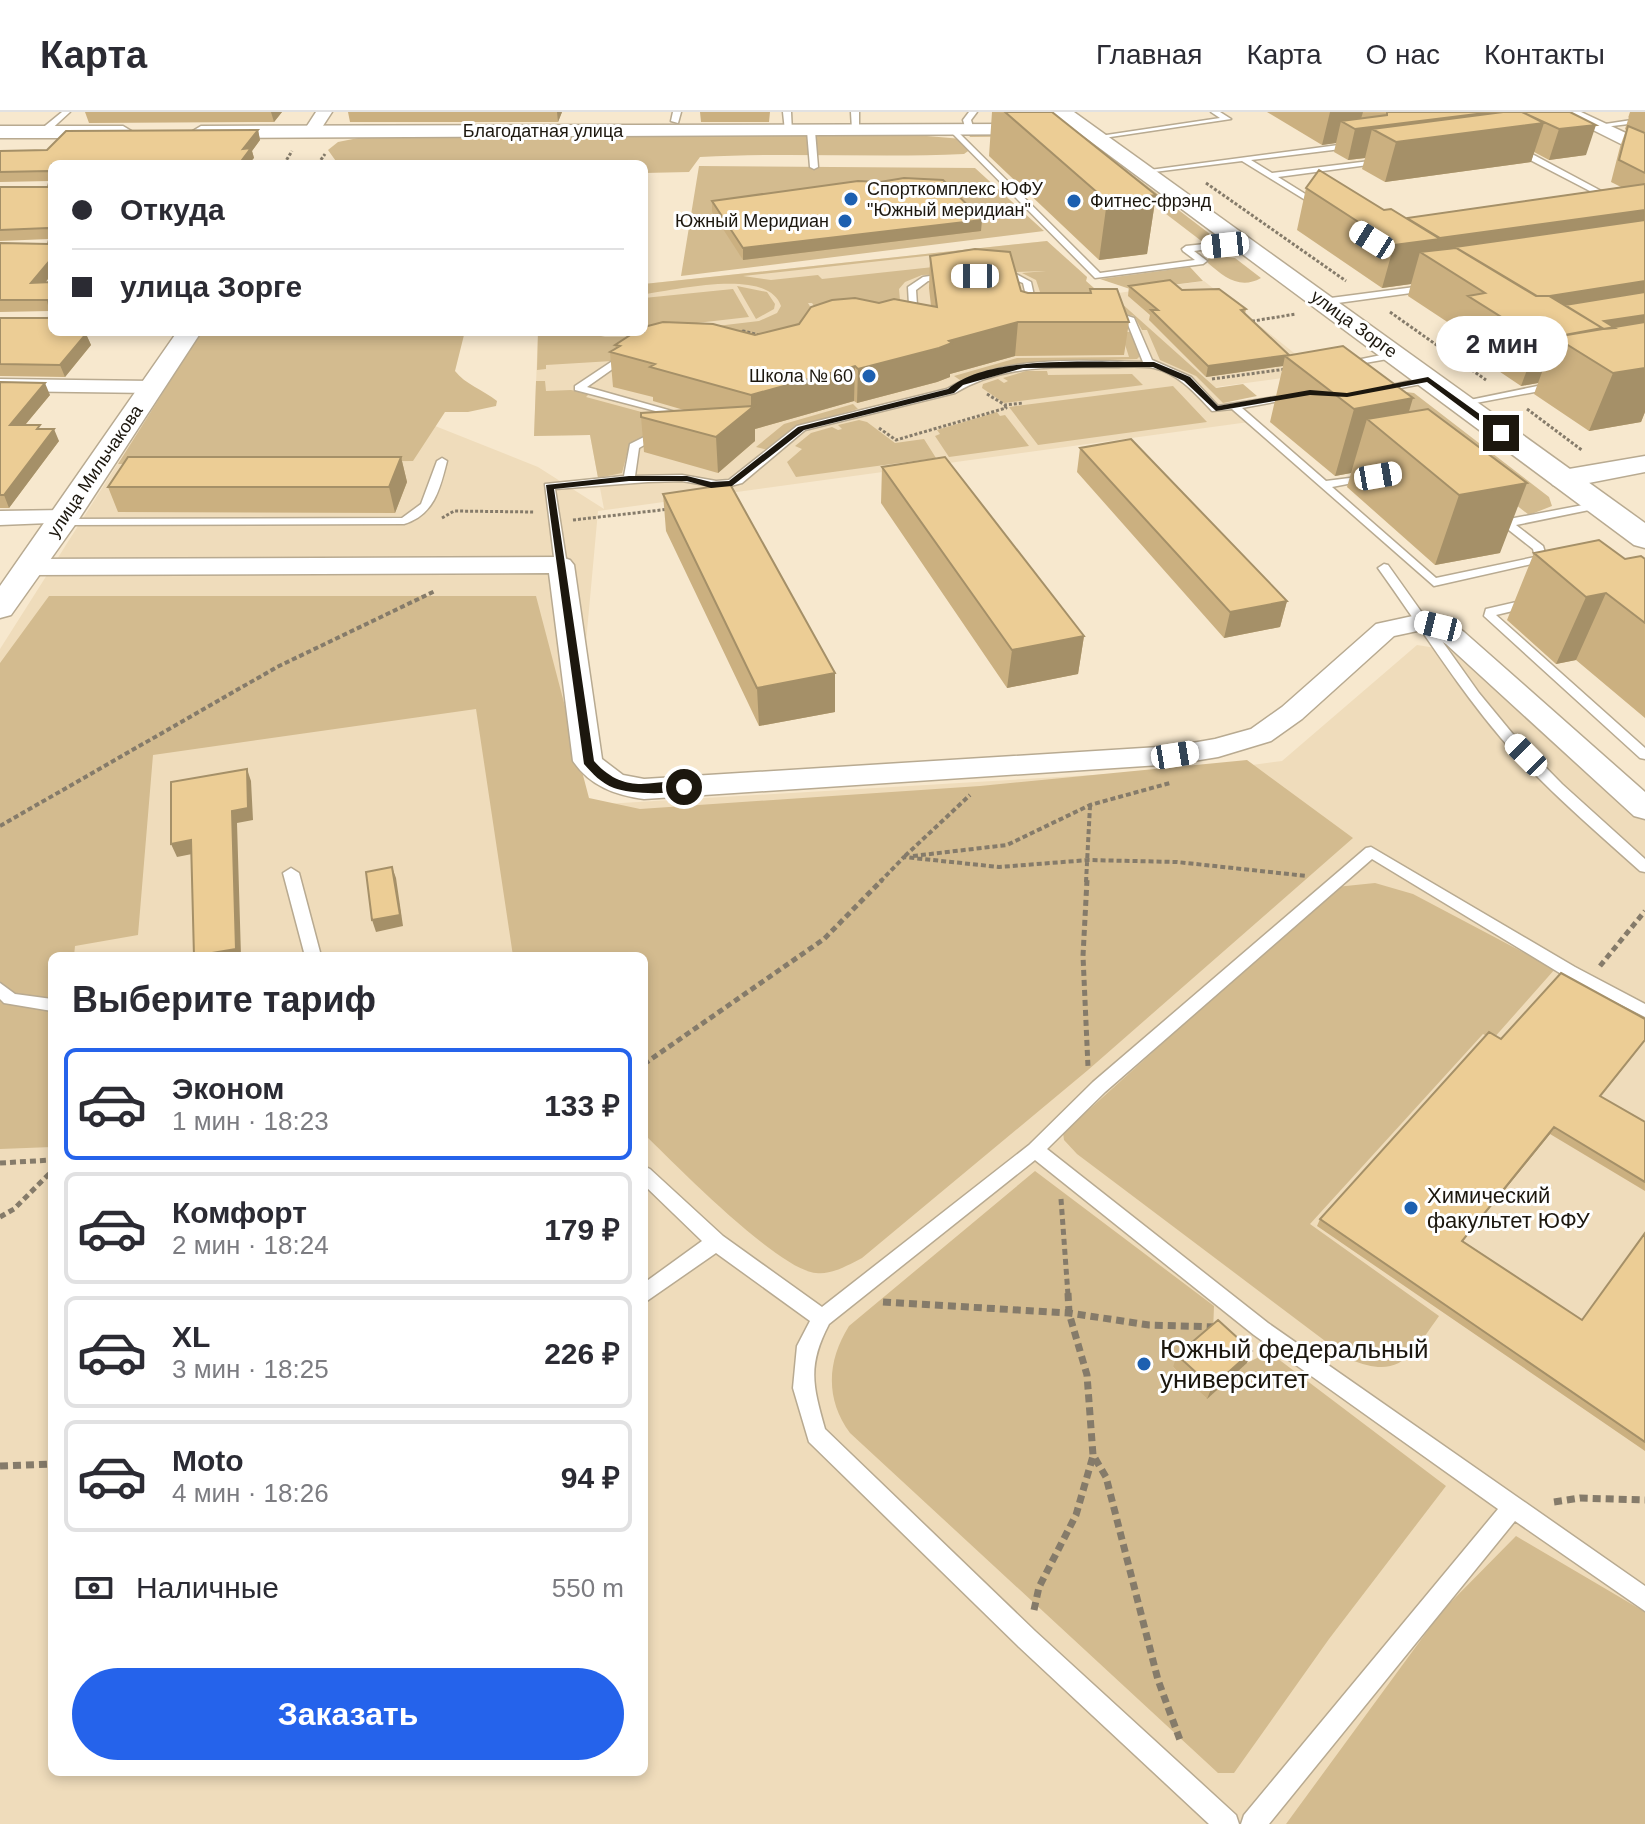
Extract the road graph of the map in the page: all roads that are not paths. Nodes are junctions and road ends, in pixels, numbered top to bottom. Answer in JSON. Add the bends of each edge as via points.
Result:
{"nodes":[{"id":1,"x":66,"y":112,"type":"edge"},
{"id":2,"x":324,"y":112,"type":"edge"},
{"id":3,"x":1061,"y":112,"type":"edge"},
{"id":4,"x":1215,"y":112,"type":"edge"},
{"id":5,"x":1566,"y":112,"type":"edge"},
{"id":6,"x":1645,"y":120,"type":"edge"},
{"id":7,"x":788,"y":121,"type":"edge"},
{"id":8,"x":855,"y":121,"type":"edge"},
{"id":9,"x":966,"y":124,"type":"edge"},
{"id":10,"x":1596,"y":126,"type":"junction"},
{"id":11,"x":811,"y":131,"type":"junction"},
{"id":12,"x":0,"y":132,"type":"edge"},
{"id":13,"x":43,"y":132,"type":"junction"},
{"id":14,"x":147,"y":132,"type":"edge"},
{"id":15,"x":178,"y":132,"type":"edge"},
{"id":16,"x":311,"y":132,"type":"junction"},
{"id":17,"x":1092,"y":133,"type":"junction"},
{"id":18,"x":1507,"y":144,"type":"edge"},
{"id":19,"x":1358,"y":145,"type":"edge"},
{"id":20,"x":1645,"y":150,"type":"edge"},
{"id":21,"x":302,"y":151,"type":"dead end"},
{"id":22,"x":1244,"y":159,"type":"junction"},
{"id":23,"x":1397,"y":159,"type":"edge"},
{"id":24,"x":814,"y":167,"type":"dead end"},
{"id":25,"x":1146,"y":171,"type":"junction"},
{"id":26,"x":1271,"y":176,"type":"junction"},
{"id":27,"x":1607,"y":206,"type":"edge"},
{"id":28,"x":1334,"y":216,"type":"edge"},
{"id":29,"x":1243,"y":243,"type":"junction"},
{"id":30,"x":961,"y":276,"type":"edge"},
{"id":31,"x":986,"y":276,"type":"edge"},
{"id":32,"x":1429,"y":276,"type":"edge"},
{"id":33,"x":1323,"y":302,"type":"junction"},
{"id":34,"x":1051,"y":313,"type":"edge"},
{"id":35,"x":1097,"y":313,"type":"edge"},
{"id":36,"x":899,"y":321,"type":"edge"},
{"id":37,"x":186,"y":336,"type":"edge"},
{"id":38,"x":638,"y":350,"type":"edge"},
{"id":39,"x":1396,"y":355,"type":"junction"},
{"id":40,"x":1337,"y":364,"type":"edge"},
{"id":41,"x":1154,"y":365,"type":"junction"},
{"id":42,"x":1428,"y":380,"type":"junction"},
{"id":43,"x":1569,"y":383,"type":"edge"},
{"id":44,"x":0,"y":385,"type":"edge"},
{"id":45,"x":152,"y":387,"type":"junction"},
{"id":46,"x":1360,"y":392,"type":"edge"},
{"id":47,"x":1310,"y":393,"type":"edge"},
{"id":48,"x":1460,"y":403,"type":"junction"},
{"id":49,"x":1234,"y":406,"type":"junction"},
{"id":50,"x":442,"y":461,"type":"dead end"},
{"id":51,"x":1645,"y":464,"type":"edge"},
{"id":52,"x":1378,"y":476,"type":"edge"},
{"id":53,"x":629,"y":479,"type":"junction"},
{"id":54,"x":1645,"y":484,"type":"edge"},
{"id":55,"x":1324,"y":485,"type":"junction"},
{"id":56,"x":1583,"y":493,"type":"junction"},
{"id":57,"x":1483,"y":504,"type":"edge"},
{"id":58,"x":0,"y":518,"type":"edge"},
{"id":59,"x":64,"y":519,"type":"junction"},
{"id":60,"x":1508,"y":523,"type":"junction"},
{"id":61,"x":1645,"y":538,"type":"edge"},
{"id":62,"x":561,"y":565,"type":"junction"},
{"id":63,"x":29,"y":567,"type":"junction"},
{"id":64,"x":1384,"y":568,"type":"dead end"},
{"id":65,"x":1551,"y":599,"type":"edge"},
{"id":66,"x":0,"y":608,"type":"edge"},
{"id":67,"x":1422,"y":622,"type":"junction"},
{"id":68,"x":1645,"y":755,"type":"edge"},
{"id":69,"x":1645,"y":809,"type":"edge"},
{"id":70,"x":1645,"y":867,"type":"edge"},
{"id":71,"x":291,"y":873,"type":"dead end"},
{"id":72,"x":312,"y":952,"type":"edge"},
{"id":73,"x":0,"y":989,"type":"edge"},
{"id":74,"x":48,"y":1004,"type":"edge"},
{"id":75,"x":1645,"y":1011,"type":"edge"},
{"id":76,"x":1035,"y":1150,"type":"junction"},
{"id":77,"x":648,"y":1178,"type":"edge"},
{"id":78,"x":716,"y":1242,"type":"junction"},
{"id":79,"x":648,"y":1291,"type":"edge"},
{"id":80,"x":822,"y":1318,"type":"junction"},
{"id":81,"x":1512,"y":1508,"type":"junction"},
{"id":82,"x":1645,"y":1600,"type":"edge"},
{"id":83,"x":1227,"y":1824,"type":"edge"},
{"id":84,"x":1253,"y":1824,"type":"edge"}],
"edges":[{"from":1,"to":13,"type":"lane"},
{"from":2,"to":16,"type":"street"},
{"from":3,"to":17,"type":"main road","name":"улица Зорге"},
{"from":4,"to":17,"type":"lane","via":[[1227,119]]},
{"from":5,"to":10,"type":"street"},
{"from":6,"to":10,"type":"lane"},
{"from":7,"to":11,"type":"street","name":"Благодатная улица"},
{"from":7,"to":16,"type":"street","name":"Благодатная улица"},
{"from":8,"to":9,"type":"street","name":"Благодатная улица"},
{"from":8,"to":11,"type":"street","name":"Благодатная улица"},
{"from":9,"to":17,"type":"street","name":"Благодатная улица"},
{"from":9,"to":29,"type":"lane","via":[[1098,276],[1203,261],[1186,249]]},
{"from":10,"to":20,"type":"street"},
{"from":11,"to":24,"type":"lane"},
{"from":12,"to":13,"type":"street"},
{"from":13,"to":14,"type":"street"},
{"from":15,"to":16,"type":"street","name":"Благодатная улица"},
{"from":16,"to":21,"type":"street"},
{"from":17,"to":25,"type":"main road","name":"улица Зорге"},
{"from":18,"to":27,"type":"lane","via":[[1623,204]]},
{"from":19,"to":22,"type":"lane"},
{"from":22,"to":25,"type":"lane"},
{"from":22,"to":26,"type":"lane"},
{"from":23,"to":26,"type":"lane"},
{"from":25,"to":29,"type":"main road","name":"улица Зорге"},
{"from":26,"to":28,"type":"lane"},
{"from":29,"to":33,"type":"main road","name":"улица Зорге"},
{"from":30,"to":36,"type":"lane","via":[[917,283],[910,293],[913,321]]},
{"from":31,"to":34,"type":"lane","via":[[1023,279],[1036,314]]},
{"from":32,"to":33,"type":"lane","via":[[1444,286]]},
{"from":33,"to":39,"type":"main road","name":"улица Зорге"},
{"from":35,"to":41,"type":"lane","via":[[1131,320]]},
{"from":37,"to":45,"type":"street","name":"улица Мильчакова"},
{"from":38,"to":53,"type":"lane","via":[[579,388],[683,416],[634,446]]},
{"from":39,"to":40,"type":"lane"},
{"from":39,"to":42,"type":"main road","name":"улица Зорге"},
{"from":41,"to":49,"type":"lane","via":[[1187,379],[1216,409]]},
{"from":41,"to":53,"type":"lane","via":[[1023,365],[886,410],[866,410],[801,428],[732,484]]},
{"from":42,"to":46,"type":"lane"},
{"from":42,"to":48,"type":"main road","name":"улица Зорге"},
{"from":43,"to":48,"type":"lane"},
{"from":44,"to":45,"type":"street"},
{"from":45,"to":59,"type":"street","name":"улица Мильчакова"},
{"from":47,"to":49,"type":"lane"},
{"from":48,"to":56,"type":"main road","name":"улица Зорге"},
{"from":49,"to":55,"type":"lane"},
{"from":50,"to":59,"type":"lane","via":[[427,508],[404,521]]},
{"from":51,"to":56,"type":"street"},
{"from":52,"to":55,"type":"lane"},
{"from":53,"to":62,"type":"lane","via":[[549,486]]},
{"from":54,"to":56,"type":"street"},
{"from":55,"to":60,"type":"lane","via":[[1434,582],[1541,559],[1539,548]]},
{"from":56,"to":60,"type":"lane"},
{"from":56,"to":61,"type":"main road","name":"улица Зорге"},
{"from":57,"to":60,"type":"lane"},
{"from":58,"to":59,"type":"street"},
{"from":59,"to":63,"type":"street","name":"улица Мильчакова"},
{"from":62,"to":63,"type":"street"},
{"from":62,"to":67,"type":"street","via":[[588,761],[601,777],[633,788],[1175,755],[1218,748],[1261,735],[1385,630]]},
{"from":63,"to":66,"type":"street","name":"улица Мильчакова"},
{"from":64,"to":67,"type":"lane"},
{"from":65,"to":68,"type":"lane","via":[[1496,610],[1490,616]]},
{"from":67,"to":69,"type":"street","via":[[1455,638]]},
{"from":67,"to":70,"type":"lane","via":[[1507,736]]},
{"from":71,"to":72,"type":"lane"},
{"from":73,"to":74,"type":"lane","via":[[10,999]]},
{"from":75,"to":76,"type":"lane","via":[[1371,852],[1099,1087]]},
{"from":76,"to":80,"type":"lane"},
{"from":76,"to":81,"type":"lane","via":[[1261,1329]]},
{"from":77,"to":78,"type":"lane"},
{"from":78,"to":79,"type":"lane"},
{"from":78,"to":80,"type":"lane"},
{"from":80,"to":83,"type":"lane","via":[[807,1346],[803,1388],[816,1435]]},
{"from":81,"to":82,"type":"lane"},
{"from":81,"to":84,"type":"lane"}]}
